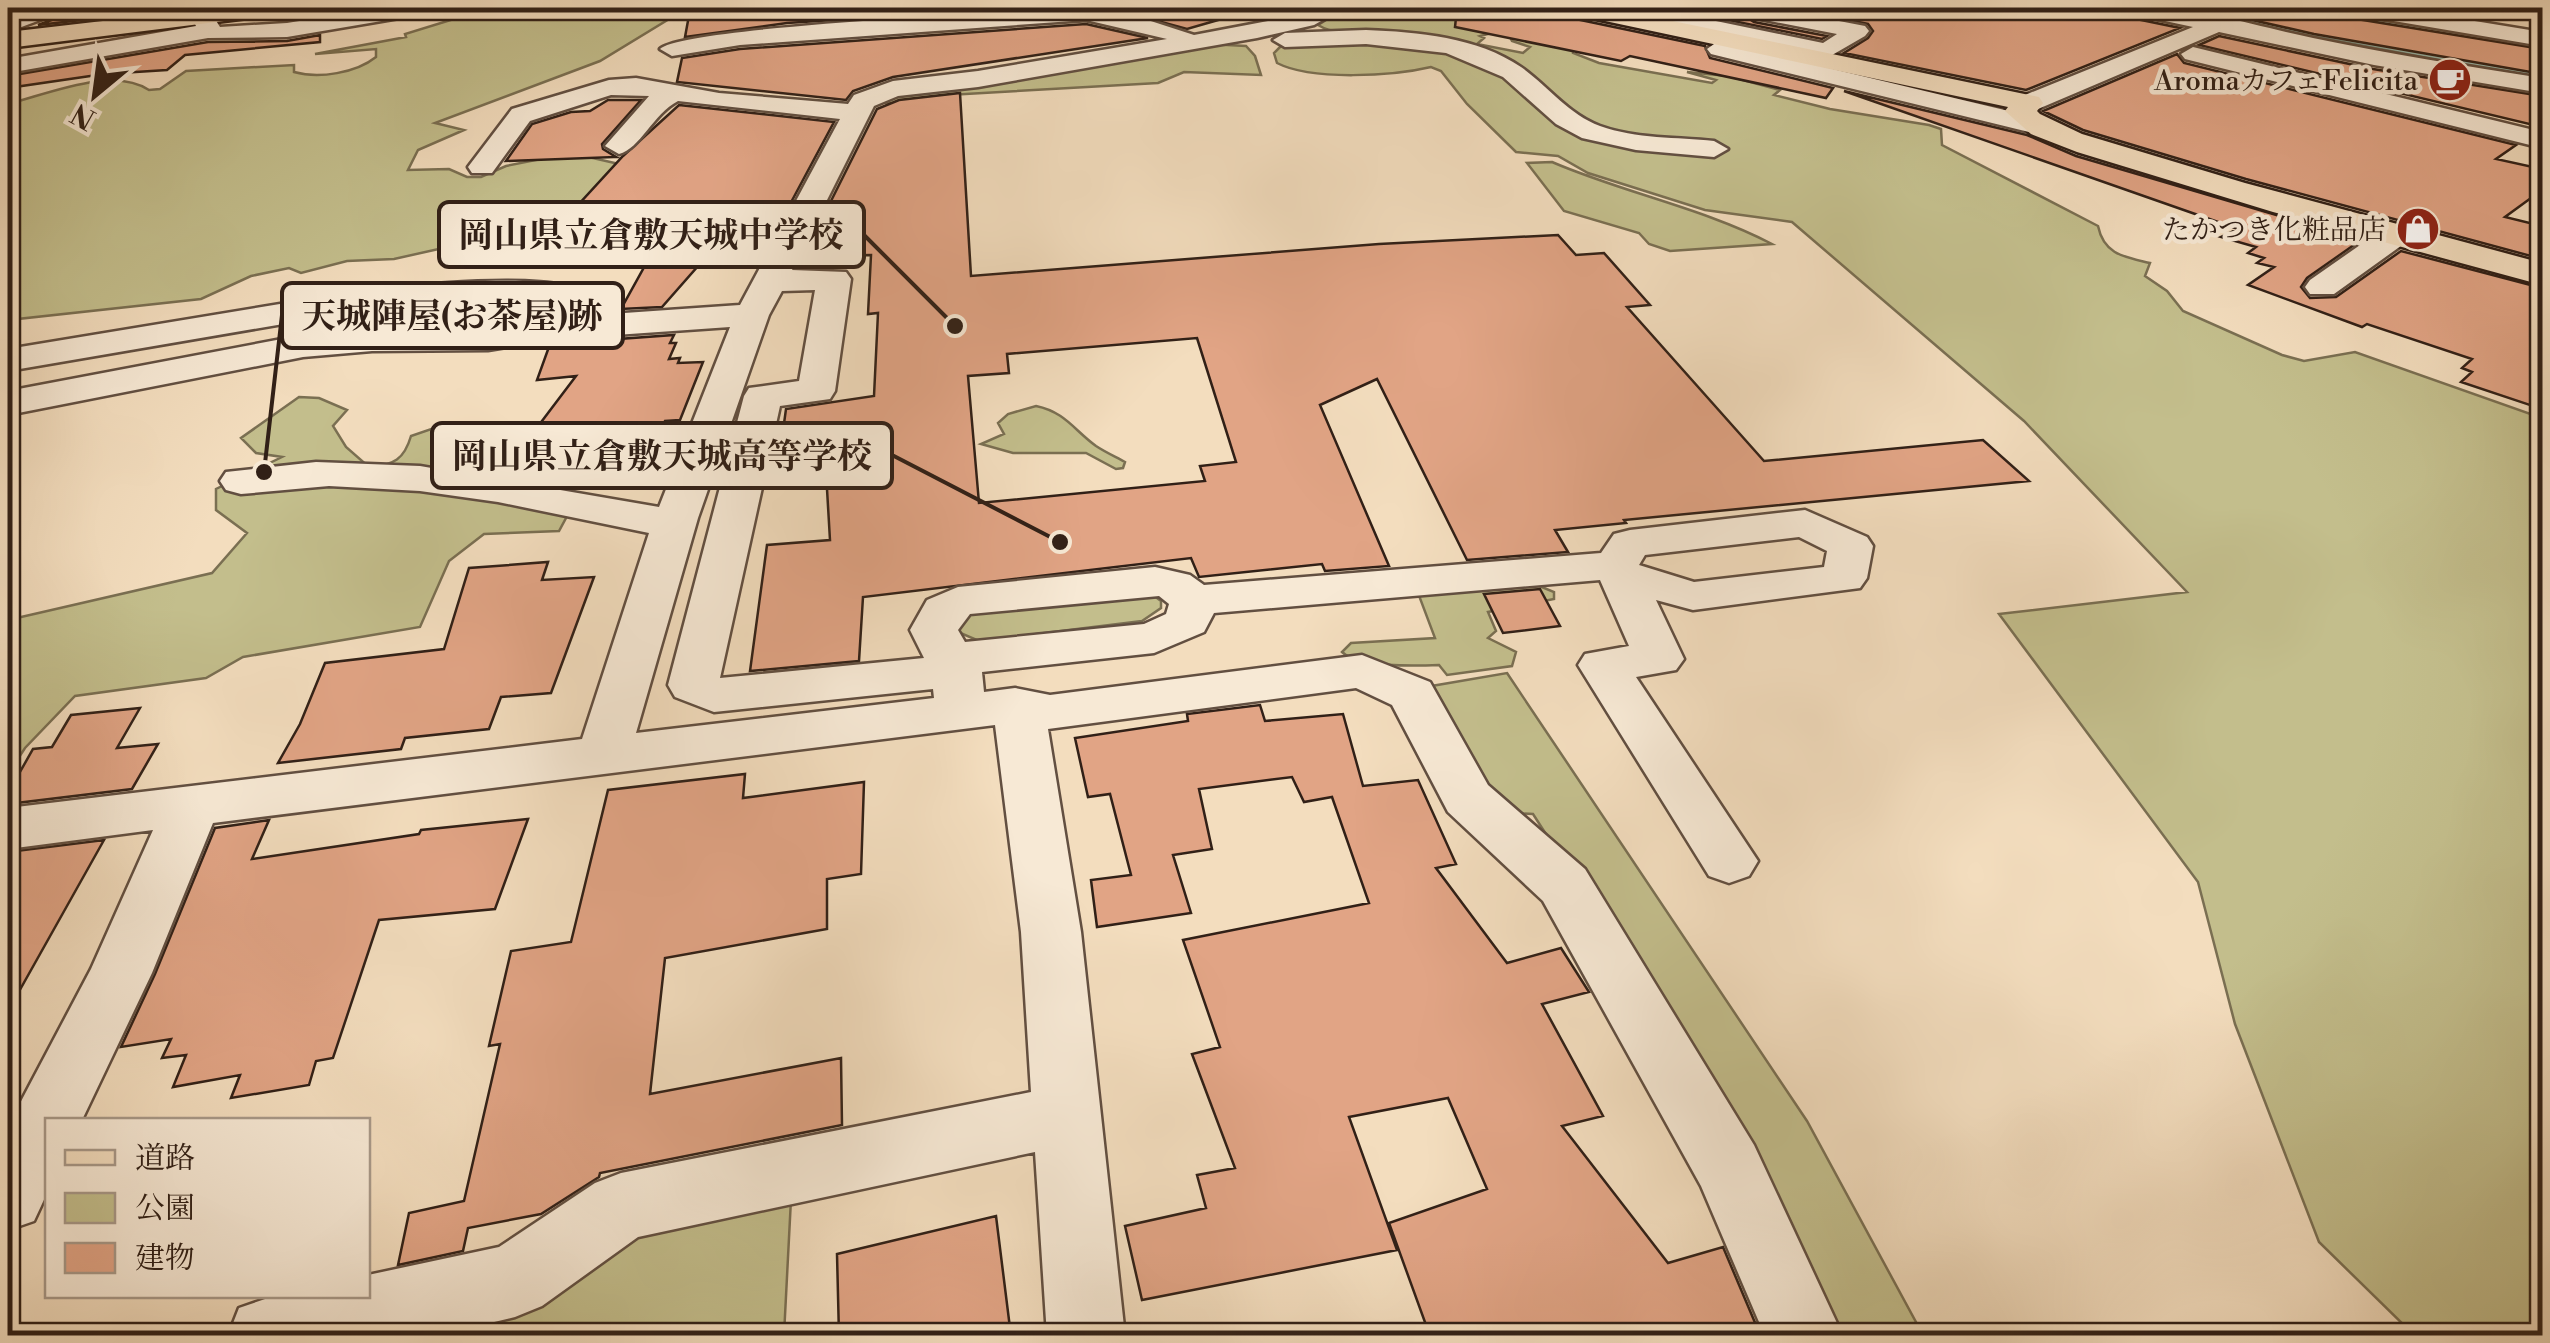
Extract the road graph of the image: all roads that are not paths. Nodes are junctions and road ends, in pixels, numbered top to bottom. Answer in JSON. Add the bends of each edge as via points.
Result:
{"nodes":[{"id":1,"x":52,"y":8,"type":"edge"},
{"id":2,"x":271,"y":8,"type":"edge"},
{"id":3,"x":417,"y":8,"type":"edge"},
{"id":4,"x":878,"y":8,"type":"edge"},
{"id":5,"x":1183,"y":8,"type":"edge"},
{"id":6,"x":1333,"y":8,"type":"edge"},
{"id":7,"x":1577,"y":8,"type":"edge"},
{"id":8,"x":2136,"y":8,"type":"edge"},
{"id":9,"x":2259,"y":8,"type":"edge"},
{"id":10,"x":2358,"y":8,"type":"edge"},
{"id":11,"x":2456,"y":8,"type":"edge"},
{"id":12,"x":2520,"y":8,"type":"edge"},
{"id":13,"x":840,"y":9,"type":"edge"},
{"id":14,"x":1755,"y":11,"type":"dead end"},
{"id":15,"x":371,"y":12,"type":"edge"},
{"id":16,"x":2542,"y":12,"type":"edge"},
{"id":17,"x":1642,"y":21,"type":"junction"},
{"id":18,"x":206,"y":23,"type":"junction"},
{"id":19,"x":680,"y":24,"type":"dead end"},
{"id":20,"x":8,"y":25,"type":"edge"},
{"id":21,"x":787,"y":25,"type":"junction"},
{"id":22,"x":2217,"y":25,"type":"junction"},
{"id":23,"x":2542,"y":25,"type":"edge"},
{"id":24,"x":1215,"y":38,"type":"junction"},
{"id":25,"x":2542,"y":39,"type":"edge"},
{"id":26,"x":8,"y":40,"type":"edge"},
{"id":27,"x":2164,"y":47,"type":"junction"},
{"id":28,"x":672,"y":49,"type":"dead end"},
{"id":29,"x":8,"y":66,"type":"edge"},
{"id":30,"x":2542,"y":86,"type":"edge"},
{"id":31,"x":673,"y":94,"type":"junction"},
{"id":32,"x":858,"y":113,"type":"junction"},
{"id":33,"x":2033,"y":114,"type":"junction"},
{"id":34,"x":2542,"y":140,"type":"edge"},
{"id":35,"x":619,"y":146,"type":"dead end"},
{"id":36,"x":1714,"y":149,"type":"dead end"},
{"id":37,"x":482,"y":166,"type":"dead end"},
{"id":38,"x":2394,"y":236,"type":"junction"},
{"id":39,"x":2542,"y":274,"type":"edge"},
{"id":40,"x":2322,"y":287,"type":"dead end"},
{"id":41,"x":762,"y":298,"type":"junction"},
{"id":42,"x":558,"y":328,"type":"junction"},
{"id":43,"x":8,"y":360,"type":"edge"},
{"id":44,"x":8,"y":404,"type":"edge"},
{"id":45,"x":242,"y":481,"type":"dead end"},
{"id":46,"x":676,"y":518,"type":"junction"},
{"id":47,"x":972,"y":687,"type":"junction"},
{"id":48,"x":603,"y":756,"type":"junction"},
{"id":49,"x":194,"y":803,"type":"junction"},
{"id":50,"x":8,"y":828,"type":"edge"},
{"id":51,"x":1729,"y":861,"type":"dead end"},
{"id":52,"x":1067,"y":1115,"type":"junction"},
{"id":53,"x":48,"y":1118,"type":"edge"},
{"id":54,"x":45,"y":1123,"type":"edge"},
{"id":55,"x":8,"y":1196,"type":"edge"},
{"id":56,"x":267,"y":1336,"type":"edge"},
{"id":57,"x":1086,"y":1336,"type":"edge"},
{"id":58,"x":1804,"y":1336,"type":"edge"}],
"edges":[{"from":1,"to":20,"type":"street"},
{"from":2,"to":18,"type":"main road"},
{"from":3,"to":15,"type":"street"},
{"from":4,"to":13,"type":"street"},
{"from":5,"to":24,"type":"street","via":[[1170,17],[1174,24]]},
{"from":6,"to":24,"type":"street"},
{"from":7,"to":17,"type":"main road"},
{"from":8,"to":22,"type":"street"},
{"from":9,"to":22,"type":"street"},
{"from":10,"to":25,"type":"street"},
{"from":11,"to":23,"type":"street"},
{"from":12,"to":16,"type":"main road"},
{"from":13,"to":21,"type":"street"},
{"from":14,"to":17,"type":"street","via":[[1856,31],[1827,50],[1653,15]]},
{"from":15,"to":18,"type":"street","via":[[286,30],[218,34]]},
{"from":17,"to":33,"type":"main road"},
{"from":18,"to":26,"type":"main road"},
{"from":18,"to":29,"type":"street"},
{"from":19,"to":21,"type":"street"},
{"from":21,"to":24,"type":"street","via":[[1096,13]]},
{"from":21,"to":28,"type":"street"},
{"from":22,"to":27,"type":"street"},
{"from":22,"to":30,"type":"street"},
{"from":24,"to":32,"type":"street","via":[[893,88],[868,96]]},
{"from":24,"to":36,"type":"street","via":[[1372,38],[1454,49],[1499,64],[1568,122],[1596,134]]},
{"from":27,"to":33,"type":"street"},
{"from":27,"to":34,"type":"street"},
{"from":31,"to":32,"type":"street"},
{"from":31,"to":35,"type":"street","via":[[653,104]]},
{"from":31,"to":37,"type":"street","via":[[626,86],[530,109]]},
{"from":32,"to":41,"type":"street"},
{"from":33,"to":38,"type":"main road","via":[[2230,190]]},
{"from":38,"to":39,"type":"main road"},
{"from":38,"to":40,"type":"street"},
{"from":41,"to":42,"type":"street"},
{"from":41,"to":46,"type":"street"},
{"from":41,"to":47,"type":"street","via":[[834,279],[816,391],[763,396],[693,685],[714,695]]},
{"from":42,"to":43,"type":"street","via":[[573,297],[556,291],[422,294]]},
{"from":42,"to":44,"type":"street","via":[[488,339],[303,346]]},
{"from":45,"to":46,"type":"street","via":[[339,474],[419,478],[652,521]]},
{"from":46,"to":48,"type":"street"},
{"from":47,"to":48,"type":"street"},
{"from":47,"to":51,"type":"street","via":[[934,630],[944,610],[958,601],[1154,581],[1194,600],[1619,571],[1659,659],[1604,665]]},
{"from":47,"to":52,"type":"street","via":[[1025,738]]},
{"from":47,"to":58,"type":"street","via":[[1050,712],[1362,671],[1412,694],[1468,798],[1564,885],[1729,1168]]},
{"from":48,"to":49,"type":"street"},
{"from":49,"to":50,"type":"street"},
{"from":49,"to":53,"type":"street","via":[[121,973]]},
{"from":52,"to":56,"type":"street","via":[[621,1207],[515,1280]]},
{"from":52,"to":57,"type":"street"},
{"from":54,"to":55,"type":"street"}]}
